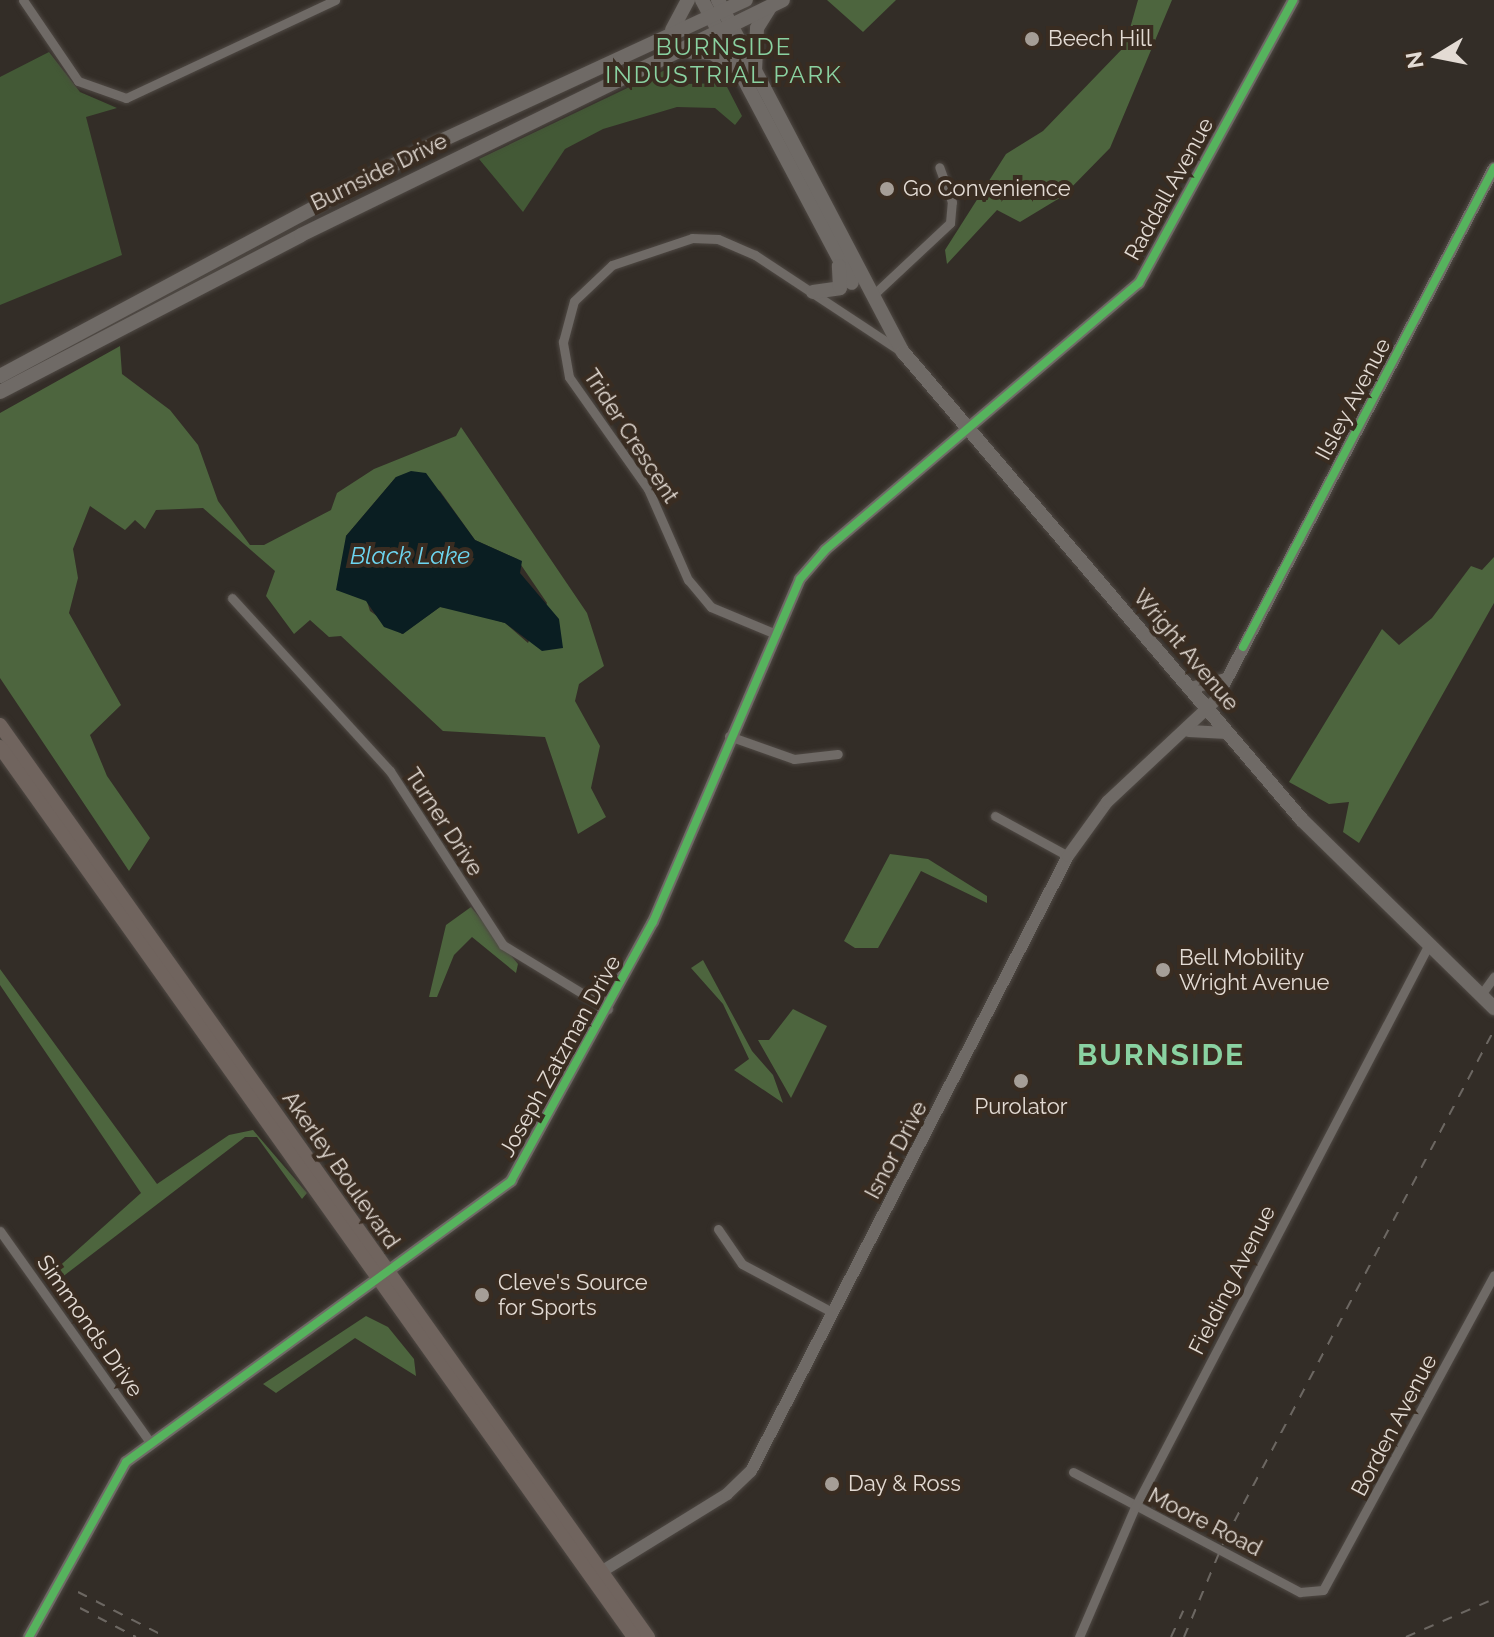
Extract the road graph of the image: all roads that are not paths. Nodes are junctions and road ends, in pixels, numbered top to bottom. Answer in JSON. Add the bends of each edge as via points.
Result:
{"nodes":[{"id":1,"x":23,"y":0,"type":"edge"},
{"id":2,"x":335,"y":0,"type":"edge"},
{"id":3,"x":688,"y":0,"type":"edge"},
{"id":4,"x":702,"y":0,"type":"edge"},
{"id":5,"x":746,"y":0,"type":"edge"},
{"id":6,"x":1293,"y":0,"type":"edge"},
{"id":7,"x":777,"y":3,"type":"edge"},
{"id":8,"x":720,"y":17,"type":"edge"},
{"id":9,"x":665,"y":36,"type":"junction"},
{"id":10,"x":678,"y":51,"type":"junction"},
{"id":11,"x":736,"y":69,"type":"junction"},
{"id":12,"x":755,"y":71,"type":"junction"},
{"id":13,"x":939,"y":167,"type":"dead end"},
{"id":14,"x":1494,"y":168,"type":"edge"},
{"id":15,"x":805,"y":199,"type":"junction"},
{"id":16,"x":825,"y":207,"type":"junction"},
{"id":17,"x":836,"y":258,"type":"junction"},
{"id":18,"x":813,"y":292,"type":"junction"},
{"id":19,"x":869,"y":299,"type":"junction"},
{"id":20,"x":903,"y":352,"type":"junction"},
{"id":21,"x":0,"y":376,"type":"edge"},
{"id":22,"x":0,"y":392,"type":"edge"},
{"id":23,"x":970,"y":431,"type":"junction"},
{"id":24,"x":232,"y":598,"type":"dead end"},
{"id":25,"x":771,"y":632,"type":"junction"},
{"id":26,"x":1228,"y":678,"type":"junction"},
{"id":27,"x":1190,"y":688,"type":"junction"},
{"id":28,"x":1209,"y":711,"type":"junction"},
{"id":29,"x":0,"y":725,"type":"edge"},
{"id":30,"x":1189,"y":731,"type":"junction"},
{"id":31,"x":1227,"y":733,"type":"junction"},
{"id":32,"x":729,"y":736,"type":"junction"},
{"id":33,"x":0,"y":747,"type":"edge"},
{"id":34,"x":838,"y":754,"type":"dead end"},
{"id":35,"x":995,"y":816,"type":"dead end"},
{"id":36,"x":1068,"y":856,"type":"junction"},
{"id":37,"x":1428,"y":946,"type":"junction"},
{"id":38,"x":1494,"y":977,"type":"edge"},
{"id":39,"x":1480,"y":996,"type":"junction"},
{"id":40,"x":1494,"y":1008,"type":"edge"},
{"id":41,"x":608,"y":1009,"type":"junction"},
{"id":42,"x":718,"y":1229,"type":"dead end"},
{"id":43,"x":0,"y":1231,"type":"edge"},
{"id":44,"x":1494,"y":1275,"type":"edge"},
{"id":45,"x":383,"y":1278,"type":"junction"},
{"id":46,"x":832,"y":1312,"type":"junction"},
{"id":47,"x":150,"y":1442,"type":"junction"},
{"id":48,"x":1073,"y":1472,"type":"dead end"},
{"id":49,"x":1135,"y":1507,"type":"junction"},
{"id":50,"x":597,"y":1574,"type":"junction"},
{"id":51,"x":1323,"y":1590,"type":"joint"},
{"id":52,"x":29,"y":1637,"type":"edge"},
{"id":53,"x":634,"y":1637,"type":"edge"},
{"id":54,"x":648,"y":1637,"type":"edge"},
{"id":55,"x":1079,"y":1637,"type":"edge"}],
"edges":[{"from":1,"to":2,"type":"street","via":[[78,81],[126,98]]},
{"from":3,"to":9,"type":"main road","via":[[682,21]]},
{"from":4,"to":8,"type":"main road","name":"Wright Avenue"},
{"from":5,"to":8,"type":"main road","name":"Burnside Drive"},
{"from":6,"to":23,"type":"street","name":"Raddall Avenue","via":[[1139,283]]},
{"from":7,"to":8,"type":"main road","name":"Burnside Drive"},
{"from":7,"to":12,"type":"main road","via":[[757,28]]},
{"from":8,"to":9,"type":"main road","name":"Burnside Drive"},
{"from":8,"to":10,"type":"main road","name":"Burnside Drive"},
{"from":8,"to":11,"type":"main road","name":"Wright Avenue"},
{"from":8,"to":12,"type":"main road","name":"Wright Avenue"},
{"from":9,"to":21,"type":"main road","name":"Burnside Drive","via":[[419,151]]},
{"from":10,"to":11,"type":"main road","via":[[712,53]]},
{"from":10,"to":22,"type":"main road","name":"Burnside Drive"},
{"from":11,"to":15,"type":"main road","name":"Wright Avenue"},
{"from":12,"to":16,"type":"main road","name":"Wright Avenue"},
{"from":13,"to":19,"type":"street","via":[[952,202],[943,236]]},
{"from":14,"to":26,"type":"street","name":"Ilsley Avenue"},
{"from":15,"to":16,"type":"main road"},
{"from":15,"to":17,"type":"main road","name":"Wright Avenue"},
{"from":16,"to":19,"type":"main road","name":"Wright Avenue"},
{"from":17,"to":18,"type":"main road","via":[[840,288]]},
{"from":17,"to":19,"type":"main road","name":"Wright Avenue"},
{"from":18,"to":20,"type":"street","name":"Trider Crescent"},
{"from":18,"to":25,"type":"street","name":"Trider Crescent","via":[[730,243],[692,238],[599,274],[574,301],[563,342],[576,391],[648,489],[700,599]]},
{"from":19,"to":20,"type":"main road","name":"Wright Avenue"},
{"from":20,"to":23,"type":"main road","name":"Wright Avenue"},
{"from":23,"to":25,"type":"street","name":"Joseph Zatzman Drive","via":[[825,550]]},
{"from":23,"to":27,"type":"main road","name":"Wright Avenue"},
{"from":24,"to":41,"type":"street","name":"Turner Drive","via":[[390,771],[503,945]]},
{"from":25,"to":32,"type":"street","name":"Joseph Zatzman Drive"},
{"from":26,"to":27,"type":"street"},
{"from":26,"to":28,"type":"street","name":"Ilsley Avenue"},
{"from":27,"to":28,"type":"main road","name":"Wright Avenue"},
{"from":28,"to":30,"type":"street","name":"Isnor Drive"},
{"from":28,"to":31,"type":"main road","name":"Wright Avenue"},
{"from":29,"to":45,"type":"main road","name":"Akerley Boulevard"},
{"from":30,"to":31,"type":"street"},
{"from":30,"to":36,"type":"street","name":"Isnor Drive","via":[[1107,802]]},
{"from":31,"to":37,"type":"main road","name":"Wright Avenue"},
{"from":32,"to":34,"type":"street","via":[[794,759]]},
{"from":32,"to":41,"type":"street","name":"Joseph Zatzman Drive","via":[[653,922]]},
{"from":33,"to":45,"type":"main road","name":"Akerley Boulevard"},
{"from":35,"to":36,"type":"street"},
{"from":36,"to":46,"type":"street","name":"Isnor Drive"},
{"from":37,"to":39,"type":"main road","name":"Wright Avenue"},
{"from":37,"to":49,"type":"street","name":"Fielding Avenue"},
{"from":38,"to":39,"type":"street"},
{"from":39,"to":40,"type":"main road","name":"Wright Avenue"},
{"from":41,"to":45,"type":"street","name":"Joseph Zatzman Drive","via":[[511,1181]]},
{"from":42,"to":46,"type":"street","via":[[742,1264]]},
{"from":43,"to":47,"type":"street","name":"Simmonds Drive"},
{"from":44,"to":51,"type":"street","name":"Borden Avenue"},
{"from":45,"to":47,"type":"street","name":"Joseph Zatzman Drive"},
{"from":45,"to":50,"type":"main road","name":"Akerley Boulevard"},
{"from":46,"to":50,"type":"street","name":"Isnor Drive","via":[[751,1471],[727,1494]]},
{"from":47,"to":52,"type":"street","name":"Joseph Zatzman Drive","via":[[111,1479]]},
{"from":48,"to":49,"type":"street","name":"Moore Road"},
{"from":49,"to":51,"type":"street","name":"Moore Road","via":[[1300,1592]]},
{"from":49,"to":55,"type":"street","name":"Fielding Avenue"},
{"from":50,"to":53,"type":"main road","name":"Akerley Boulevard"},
{"from":50,"to":54,"type":"main road","name":"Akerley Boulevard"}]}
